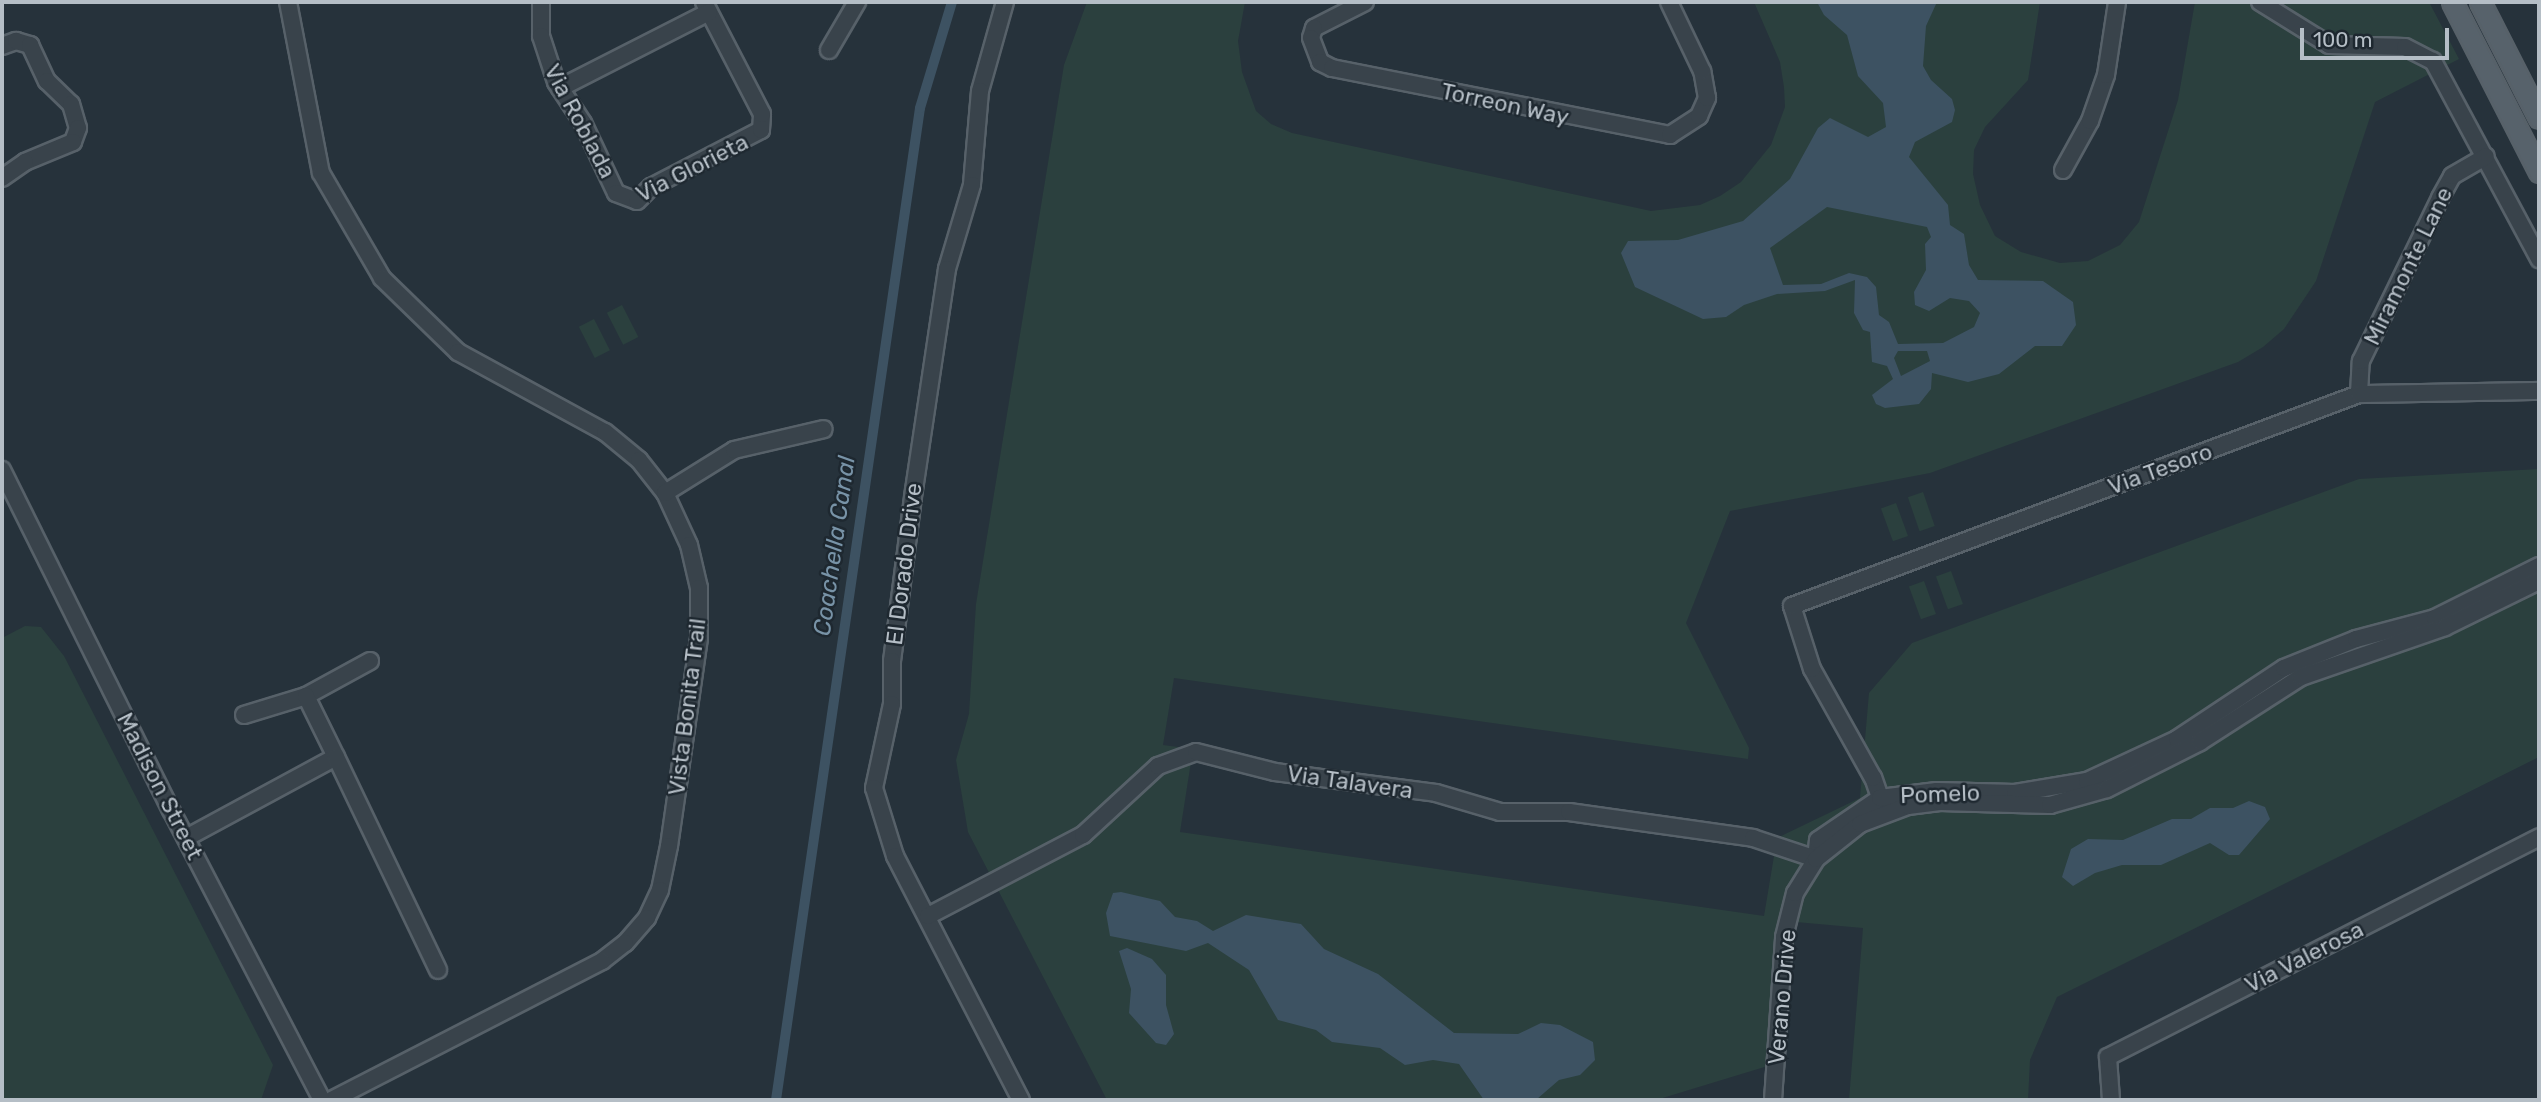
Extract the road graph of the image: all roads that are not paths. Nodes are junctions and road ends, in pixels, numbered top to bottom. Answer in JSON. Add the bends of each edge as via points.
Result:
{"nodes":[{"id":1,"x":288,"y":2,"type":"edge"},
{"id":2,"x":541,"y":2,"type":"edge"},
{"id":3,"x":857,"y":2,"type":"edge"},
{"id":4,"x":1005,"y":2,"type":"edge"},
{"id":5,"x":1364,"y":2,"type":"edge"},
{"id":6,"x":1669,"y":2,"type":"edge"},
{"id":7,"x":2117,"y":2,"type":"edge"},
{"id":8,"x":2260,"y":2,"type":"edge"},
{"id":9,"x":2452,"y":2,"type":"edge"},
{"id":10,"x":2480,"y":2,"type":"edge"},
{"id":11,"x":707,"y":7,"type":"edge"},
{"id":12,"x":2,"y":46,"type":"edge"},
{"id":13,"x":828,"y":50,"type":"dead end"},
{"id":14,"x":560,"y":88,"type":"junction"},
{"id":15,"x":2539,"y":118,"type":"edge"},
{"id":16,"x":2486,"y":156,"type":"junction"},
{"id":17,"x":2063,"y":170,"type":"dead end"},
{"id":18,"x":2539,"y":172,"type":"edge"},
{"id":19,"x":2,"y":178,"type":"edge"},
{"id":20,"x":620,"y":198,"type":"joint"},
{"id":21,"x":2539,"y":259,"type":"edge"},
{"id":22,"x":2539,"y":391,"type":"edge"},
{"id":23,"x":2359,"y":394,"type":"junction"},
{"id":24,"x":824,"y":429,"type":"dead end"},
{"id":25,"x":2,"y":470,"type":"edge"},
{"id":26,"x":666,"y":493,"type":"junction"},
{"id":27,"x":2539,"y":566,"type":"edge"},
{"id":28,"x":2539,"y":581,"type":"edge"},
{"id":29,"x":370,"y":661,"type":"dead end"},
{"id":30,"x":306,"y":696,"type":"junction"},
{"id":31,"x":244,"y":715,"type":"dead end"},
{"id":32,"x":336,"y":757,"type":"junction"},
{"id":33,"x":1882,"y":805,"type":"junction"},
{"id":34,"x":2539,"y":837,"type":"edge"},
{"id":35,"x":186,"y":838,"type":"junction"},
{"id":36,"x":1816,"y":859,"type":"junction"},
{"id":37,"x":928,"y":916,"type":"junction"},
{"id":38,"x":438,"y":970,"type":"dead end"},
{"id":39,"x":322,"y":1100,"type":"edge"},
{"id":40,"x":332,"y":1100,"type":"edge"},
{"id":41,"x":1021,"y":1100,"type":"edge"},
{"id":42,"x":1773,"y":1100,"type":"edge"},
{"id":43,"x":2111,"y":1100,"type":"edge"}],
"edges":[{"from":1,"to":26,"type":"street","name":"Vista Bonita Trail","via":[[321,173],[382,278],[458,352],[605,432],[639,460]]},
{"from":2,"to":14,"type":"street","name":"Via Roblada","via":[[544,55]]},
{"from":3,"to":13,"type":"street"},
{"from":4,"to":37,"type":"street","name":"El Dorado Drive","via":[[980,92],[972,186],[947,270],[912,497],[892,660],[892,704],[874,788],[880,820],[895,856]]},
{"from":5,"to":6,"type":"street","name":"Torreon Way","via":[[1314,28],[1314,51],[1320,62],[1642,133],[1670,135],[1699,116],[1707,98],[1702,71]]},
{"from":7,"to":17,"type":"street","via":[[2106,75],[2090,121]]},
{"from":8,"to":16,"type":"street","via":[[2329,45],[2405,47],[2433,61]]},
{"from":9,"to":18,"type":"main road"},
{"from":10,"to":15,"type":"main road"},
{"from":11,"to":14,"type":"street"},
{"from":11,"to":20,"type":"street","name":"Via Glorieta","via":[[762,114],[761,130],[651,187],[637,201]]},
{"from":12,"to":19,"type":"street","via":[[16,41],[30,46],[47,81],[71,104],[78,128],[73,142],[25,162]]},
{"from":14,"to":20,"type":"street","name":"Via Roblada"},
{"from":16,"to":21,"type":"street"},
{"from":16,"to":23,"type":"street","name":"Miramonte Lane","via":[[2452,176],[2440,198],[2361,360]]},
{"from":22,"to":23,"type":"street","name":"Via Tesoro"},
{"from":23,"to":33,"type":"street","name":"Via Tesoro","via":[[1792,606],[1812,669],[1873,778]]},
{"from":24,"to":26,"type":"street","via":[[734,450]]},
{"from":25,"to":35,"type":"street","name":"Madison Street"},
{"from":26,"to":40,"type":"street","name":"Vista Bonita Trail","via":[[689,545],[699,588],[699,638],[669,846],[660,890],[647,918],[601,961]]},
{"from":27,"to":33,"type":"street","name":"Pomelo","via":[[2435,618],[2356,639],[2284,668],[2176,739],[2087,781],[2015,793],[1937,791]]},
{"from":28,"to":33,"type":"street","name":"Pomelo","via":[[2445,627],[2301,677],[2200,742],[2086,796],[2016,806]]},
{"from":29,"to":30,"type":"street"},
{"from":30,"to":31,"type":"street"},
{"from":30,"to":32,"type":"street"},
{"from":32,"to":35,"type":"street"},
{"from":32,"to":38,"type":"street"},
{"from":33,"to":36,"type":"street","name":"Pomelo","via":[[1818,840]]},
{"from":34,"to":43,"type":"street","name":"Via Valerosa","via":[[2108,1057]]},
{"from":35,"to":39,"type":"street","name":"Madison Street"},
{"from":36,"to":37,"type":"street","name":"Via Talavera","via":[[1753,838],[1569,812],[1500,812],[1436,793],[1275,772],[1196,752],[1158,766],[1083,835]]},
{"from":36,"to":42,"type":"street","name":"Verano Drive","via":[[1795,893],[1784,937]]},
{"from":37,"to":41,"type":"street","name":"El Dorado Drive"}]}
